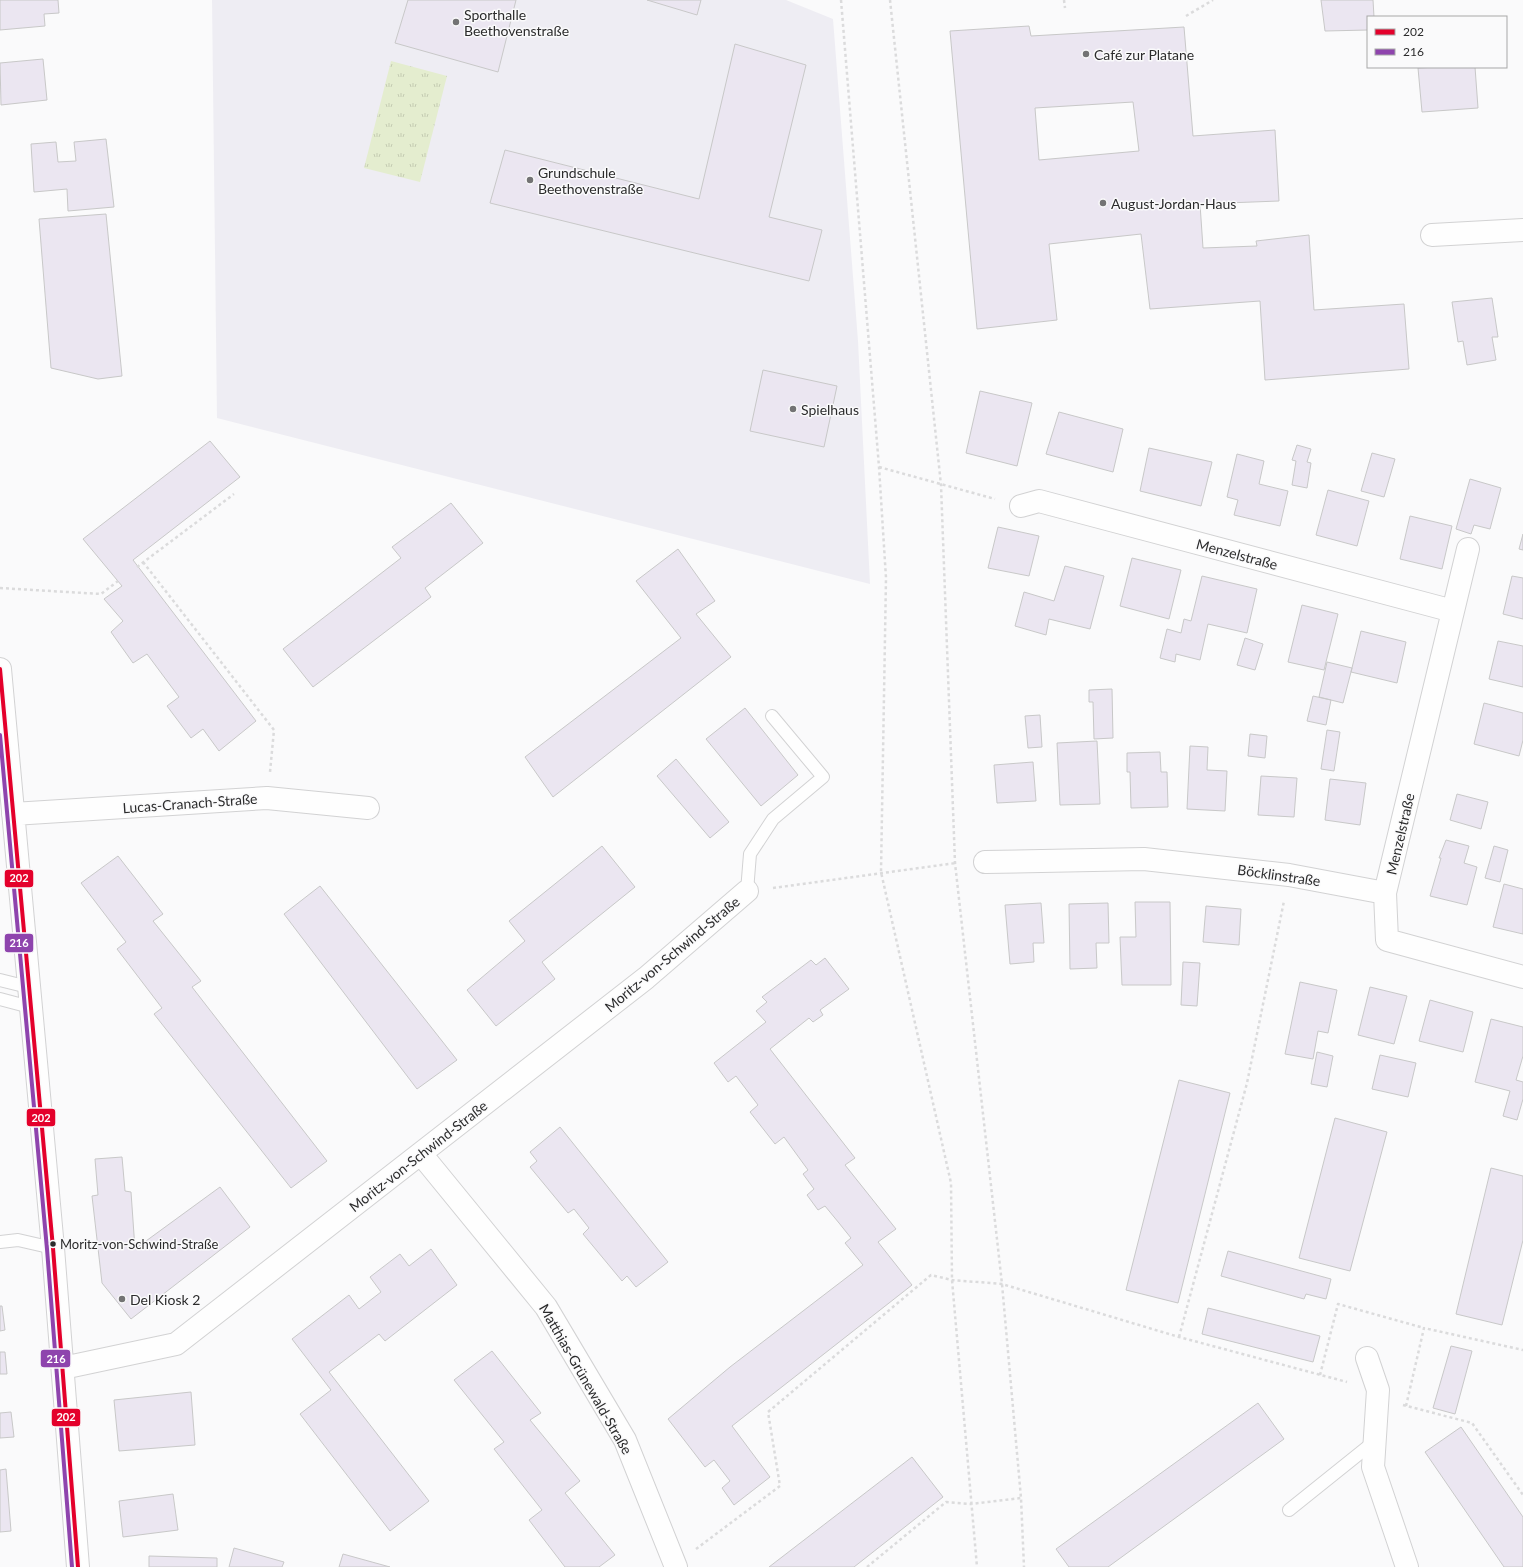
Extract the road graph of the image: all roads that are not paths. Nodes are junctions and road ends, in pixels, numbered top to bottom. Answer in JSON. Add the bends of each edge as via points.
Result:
{"nodes":[{"id":1,"x":1523,"y":230,"type":"edge"},
{"id":2,"x":1432,"y":235,"type":"dead end"},
{"id":3,"x":1021,"y":506,"type":"road end"},
{"id":4,"x":1468,"y":549,"type":"dead end"},
{"id":5,"x":1453,"y":611,"type":"junction"},
{"id":6,"x":0,"y":669,"type":"edge"},
{"id":7,"x":772,"y":716,"type":"dead end"},
{"id":8,"x":368,"y":808,"type":"dead end"},
{"id":9,"x":12,"y":814,"type":"junction"},
{"id":10,"x":984,"y":862,"type":"road end"},
{"id":11,"x":747,"y":891,"type":"joint"},
{"id":12,"x":1385,"y":893,"type":"junction"},
{"id":13,"x":1523,"y":977,"type":"edge"},
{"id":14,"x":0,"y":980,"type":"edge"},
{"id":15,"x":29,"y":997,"type":"junction"},
{"id":16,"x":0,"y":999,"type":"edge"},
{"id":17,"x":421,"y":1154,"type":"junction"},
{"id":18,"x":0,"y":1242,"type":"edge"},
{"id":19,"x":53,"y":1248,"type":"junction"},
{"id":20,"x":1367,"y":1358,"type":"dead end"},
{"id":21,"x":63,"y":1368,"type":"junction"},
{"id":22,"x":1375,"y":1441,"type":"junction"},
{"id":23,"x":1289,"y":1510,"type":"dead end"},
{"id":24,"x":676,"y":1566,"type":"edge"},
{"id":25,"x":78,"y":1567,"type":"edge"},
{"id":26,"x":1407,"y":1567,"type":"edge"}],
"edges":[{"from":1,"to":2,"type":"street"},
{"from":3,"to":5,"type":"street","name":"Menzelstraße","via":[[1039,502]]},
{"from":4,"to":5,"type":"street","name":"Menzelstraße"},
{"from":5,"to":12,"type":"street","name":"Menzelstraße"},
{"from":6,"to":9,"type":"street"},
{"from":7,"to":11,"type":"lane","via":[[823,777],[772,819],[750,854]]},
{"from":8,"to":9,"type":"street","name":"Lucas-Cranach-Straße","via":[[267,798]]},
{"from":9,"to":15,"type":"street"},
{"from":10,"to":12,"type":"street","name":"Böcklinstraße","via":[[1144,859],[1289,875]]},
{"from":11,"to":17,"type":"street","name":"Moritz-von-Schwind-Straße","via":[[646,978]]},
{"from":12,"to":13,"type":"street","via":[[1387,940]]},
{"from":14,"to":15,"type":"lane"},
{"from":15,"to":16,"type":"lane"},
{"from":15,"to":19,"type":"street"},
{"from":17,"to":21,"type":"street","name":"Moritz-von-Schwind-Straße","via":[[176,1344]]},
{"from":17,"to":24,"type":"street","name":"Matthias-Grünewald-Straße","via":[[546,1307],[625,1440]]},
{"from":18,"to":19,"type":"lane","via":[[18,1240]]},
{"from":19,"to":21,"type":"street"},
{"from":20,"to":22,"type":"street","via":[[1378,1395]]},
{"from":21,"to":25,"type":"street"},
{"from":22,"to":23,"type":"lane"},
{"from":22,"to":26,"type":"street","via":[[1373,1468]]}]}
